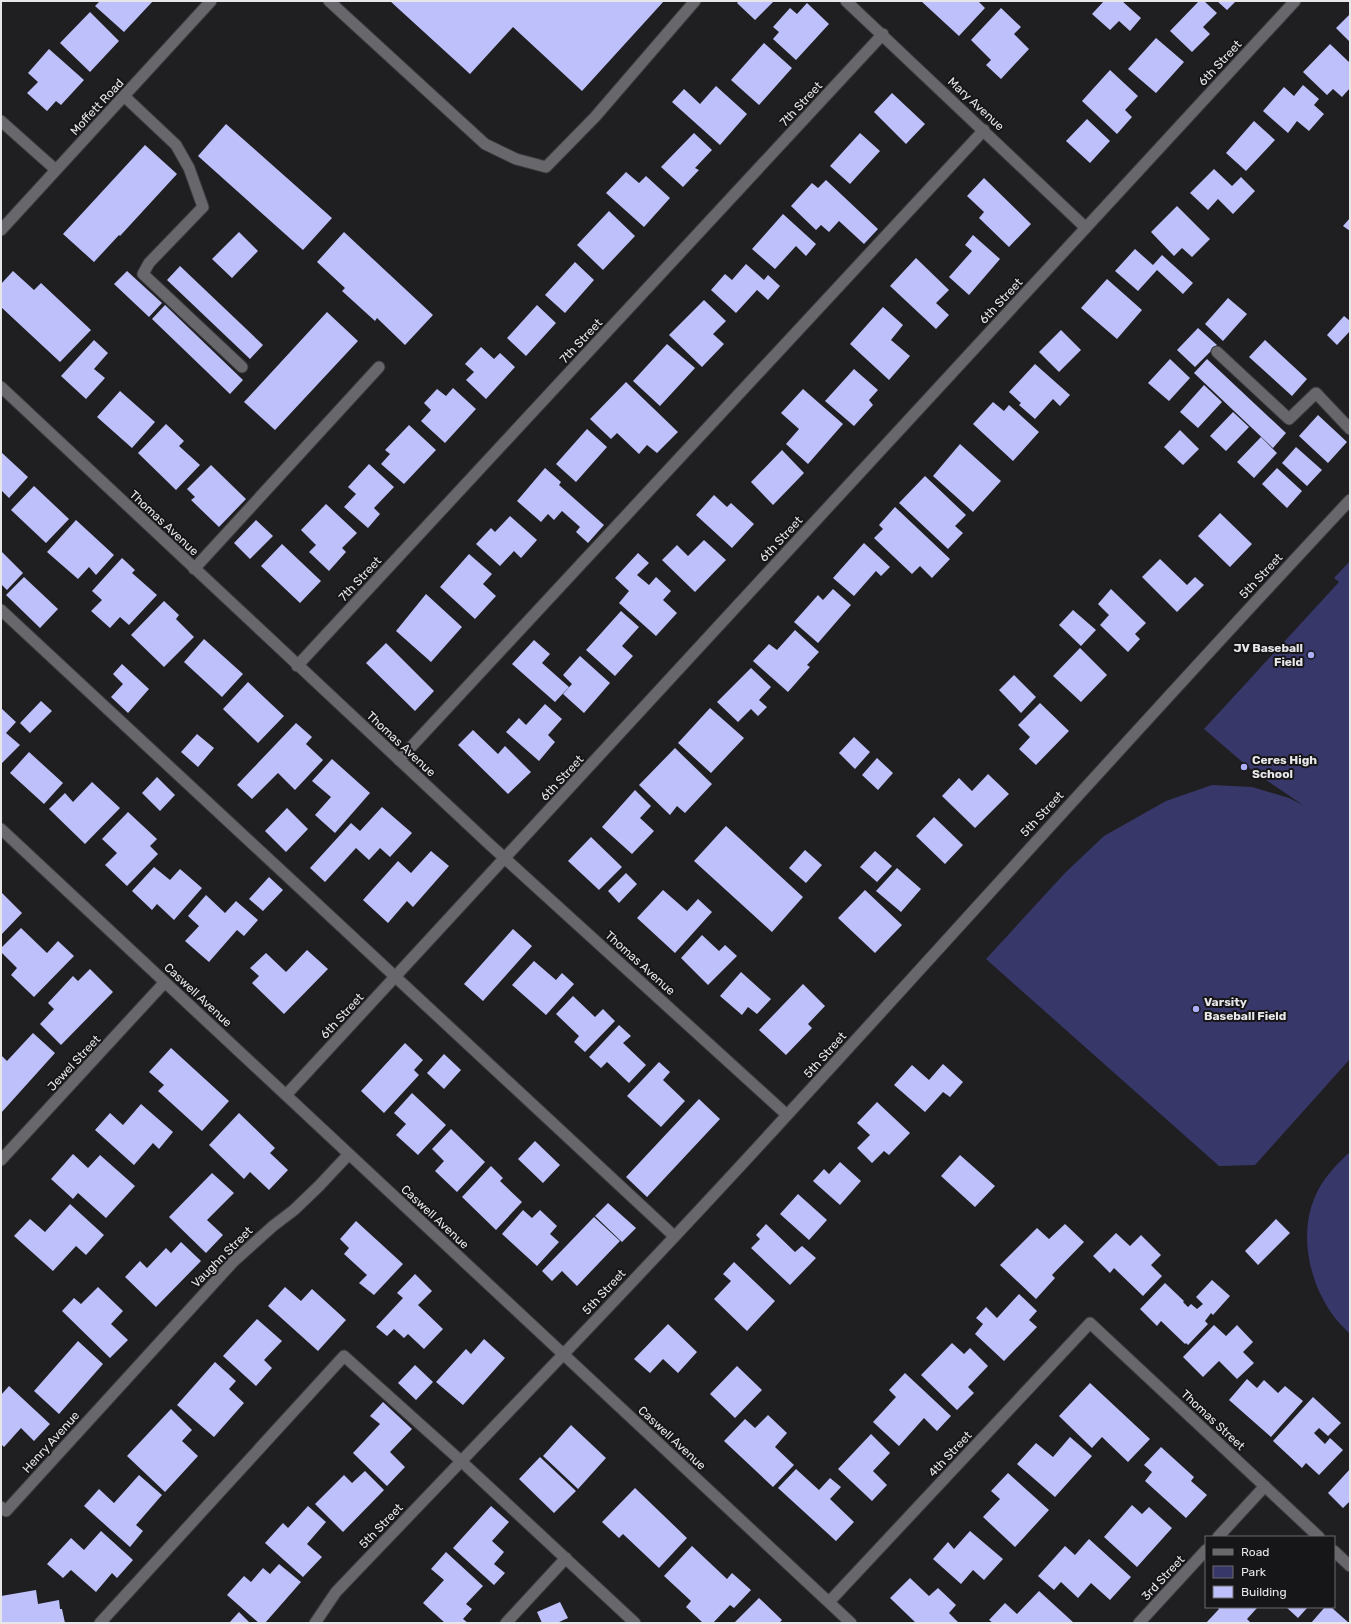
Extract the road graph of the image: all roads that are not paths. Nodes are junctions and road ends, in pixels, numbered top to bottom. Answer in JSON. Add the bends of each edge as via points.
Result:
{"nodes":[{"id":1,"x":211,"y":1,"type":"edge"},
{"id":2,"x":329,"y":1,"type":"edge"},
{"id":3,"x":695,"y":1,"type":"edge"},
{"id":4,"x":846,"y":1,"type":"edge"},
{"id":5,"x":1295,"y":1,"type":"edge"},
{"id":6,"x":883,"y":34,"type":"junction"},
{"id":7,"x":124,"y":96,"type":"junction"},
{"id":8,"x":1,"y":121,"type":"edge"},
{"id":9,"x":984,"y":130,"type":"junction"},
{"id":10,"x":56,"y":170,"type":"junction"},
{"id":11,"x":1086,"y":228,"type":"junction"},
{"id":12,"x":1,"y":230,"type":"edge"},
{"id":13,"x":1217,"y":352,"type":"dead end"},
{"id":14,"x":242,"y":367,"type":"dead end"},
{"id":15,"x":379,"y":367,"type":"dead end"},
{"id":16,"x":1,"y":387,"type":"edge"},
{"id":17,"x":1350,"y":429,"type":"edge"},
{"id":18,"x":1350,"y":500,"type":"edge"},
{"id":19,"x":194,"y":569,"type":"junction"},
{"id":20,"x":1,"y":610,"type":"edge"},
{"id":21,"x":297,"y":666,"type":"junction"},
{"id":22,"x":399,"y":760,"type":"junction"},
{"id":23,"x":1,"y":829,"type":"edge"},
{"id":24,"x":505,"y":858,"type":"junction"},
{"id":25,"x":396,"y":977,"type":"junction"},
{"id":26,"x":165,"y":982,"type":"junction"},
{"id":27,"x":286,"y":1095,"type":"junction"},
{"id":28,"x":787,"y":1115,"type":"junction"},
{"id":29,"x":349,"y":1154,"type":"junction"},
{"id":30,"x":1,"y":1160,"type":"edge"},
{"id":31,"x":674,"y":1236,"type":"junction"},
{"id":32,"x":1090,"y":1323,"type":"joint"},
{"id":33,"x":564,"y":1354,"type":"junction"},
{"id":34,"x":120,"y":1386,"type":"joint"},
{"id":35,"x":461,"y":1461,"type":"junction"},
{"id":36,"x":1265,"y":1486,"type":"junction"},
{"id":37,"x":1,"y":1507,"type":"edge"},
{"id":38,"x":1219,"y":1536,"type":"edge"},
{"id":39,"x":1318,"y":1536,"type":"edge"},
{"id":40,"x":1205,"y":1551,"type":"edge"},
{"id":41,"x":1335,"y":1552,"type":"edge"},
{"id":42,"x":566,"y":1558,"type":"junction"},
{"id":43,"x":1350,"y":1566,"type":"edge"},
{"id":44,"x":829,"y":1602,"type":"junction"},
{"id":45,"x":100,"y":1623,"type":"edge"},
{"id":46,"x":315,"y":1623,"type":"edge"},
{"id":47,"x":506,"y":1623,"type":"edge"},
{"id":48,"x":635,"y":1623,"type":"edge"},
{"id":49,"x":851,"y":1623,"type":"edge"},
{"id":50,"x":1139,"y":1623,"type":"edge"}],
"edges":[{"from":1,"to":7,"type":"street","name":"Moffett Road"},
{"from":2,"to":3,"type":"street","via":[[485,144],[516,159],[546,167],[595,117]]},
{"from":4,"to":6,"type":"street","name":"Mary Avenue"},
{"from":5,"to":11,"type":"street","name":"6th Street"},
{"from":6,"to":9,"type":"street","name":"Mary Avenue"},
{"from":6,"to":21,"type":"street","name":"7th Street"},
{"from":7,"to":10,"type":"street","name":"Moffett Road"},
{"from":7,"to":14,"type":"street","via":[[176,145],[189,168],[203,208],[150,263],[143,274]]},
{"from":8,"to":10,"type":"street"},
{"from":9,"to":11,"type":"street","name":"Mary Avenue"},
{"from":9,"to":22,"type":"street"},
{"from":10,"to":12,"type":"street","name":"Moffett Road"},
{"from":11,"to":24,"type":"street","name":"6th Street"},
{"from":13,"to":17,"type":"street","via":[[1289,419],[1316,393]]},
{"from":15,"to":19,"type":"street"},
{"from":16,"to":19,"type":"street","name":"Thomas Avenue"},
{"from":18,"to":28,"type":"street","name":"5th Street"},
{"from":19,"to":21,"type":"street","name":"Thomas Avenue"},
{"from":20,"to":25,"type":"street"},
{"from":21,"to":22,"type":"street","name":"Thomas Avenue"},
{"from":22,"to":24,"type":"street","name":"Thomas Avenue"},
{"from":23,"to":26,"type":"street","name":"Caswell Avenue"},
{"from":24,"to":25,"type":"street","name":"6th Street"},
{"from":24,"to":28,"type":"street","name":"Thomas Avenue"},
{"from":25,"to":27,"type":"street","name":"6th Street"},
{"from":25,"to":31,"type":"street"},
{"from":26,"to":27,"type":"street","name":"Caswell Avenue"},
{"from":26,"to":30,"type":"street","name":"Jewel Street"},
{"from":27,"to":29,"type":"street","name":"Caswell Avenue"},
{"from":28,"to":31,"type":"street","name":"5th Street"},
{"from":29,"to":33,"type":"street","name":"Caswell Avenue"},
{"from":29,"to":34,"type":"street","name":"Vaughn Street","via":[[320,1186],[233,1262]]},
{"from":31,"to":33,"type":"street","name":"5th Street"},
{"from":32,"to":36,"type":"street","name":"Thomas Street"},
{"from":32,"to":44,"type":"street","name":"4th Street"},
{"from":33,"to":35,"type":"street","name":"5th Street"},
{"from":33,"to":44,"type":"street","name":"Caswell Avenue"},
{"from":34,"to":37,"type":"street","name":"Henry Avenue","via":[[6,1511]]},
{"from":35,"to":42,"type":"street"},
{"from":35,"to":45,"type":"street","via":[[344,1356]]},
{"from":35,"to":46,"type":"street","name":"5th Street","via":[[336,1592]]},
{"from":36,"to":38,"type":"street"},
{"from":36,"to":39,"type":"street","name":"Thomas Street"},
{"from":40,"to":50,"type":"street","name":"3rd Street"},
{"from":41,"to":43,"type":"street"},
{"from":42,"to":47,"type":"street"},
{"from":42,"to":48,"type":"street"},
{"from":44,"to":49,"type":"street","name":"Caswell Avenue"}]}
